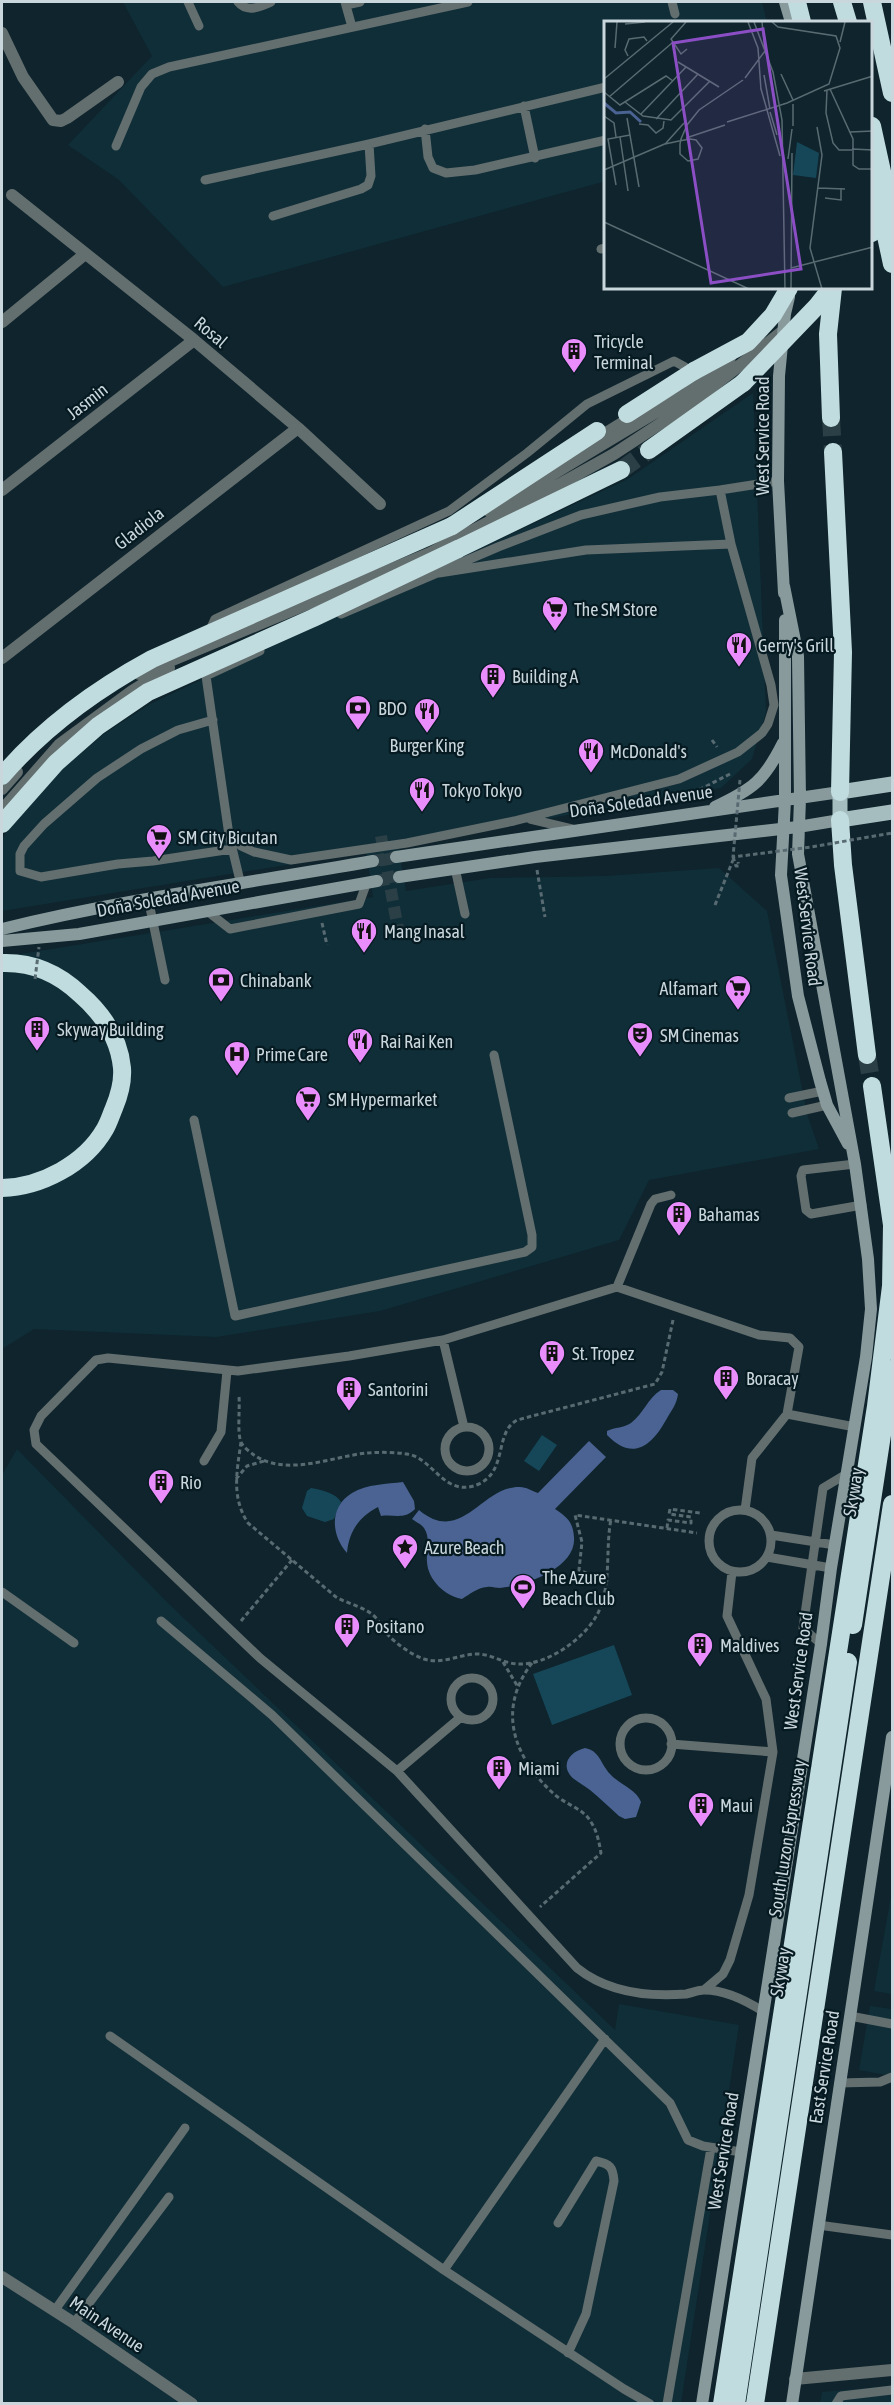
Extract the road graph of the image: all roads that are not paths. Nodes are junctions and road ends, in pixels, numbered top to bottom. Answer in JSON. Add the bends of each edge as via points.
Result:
{"nodes":[{"id":1,"x":188,"y":2,"type":"edge"},
{"id":2,"x":238,"y":2,"type":"edge"},
{"id":3,"x":271,"y":2,"type":"edge"},
{"id":4,"x":360,"y":2,"type":"edge"},
{"id":5,"x":468,"y":2,"type":"edge"},
{"id":6,"x":672,"y":2,"type":"edge"},
{"id":7,"x":785,"y":2,"type":"edge"},
{"id":8,"x":797,"y":2,"type":"edge"},
{"id":9,"x":832,"y":2,"type":"edge"},
{"id":10,"x":842,"y":2,"type":"edge"},
{"id":11,"x":872,"y":2,"type":"edge"},
{"id":12,"x":880,"y":2,"type":"edge"},
{"id":13,"x":345,"y":3,"type":"edge"},
{"id":14,"x":675,"y":14,"type":"dead end"},
{"id":15,"x":791,"y":21,"type":"edge"},
{"id":16,"x":802,"y":21,"type":"edge"},
{"id":17,"x":838,"y":21,"type":"edge"},
{"id":18,"x":848,"y":21,"type":"edge"},
{"id":19,"x":199,"y":26,"type":"dead end"},
{"id":20,"x":352,"y":27,"type":"junction"},
{"id":21,"x":2,"y":33,"type":"edge"},
{"id":22,"x":892,"y":55,"type":"edge"},
{"id":23,"x":118,"y":82,"type":"dead end"},
{"id":24,"x":604,"y":87,"type":"edge"},
{"id":25,"x":892,"y":93,"type":"edge"},
{"id":26,"x":524,"y":106,"type":"junction"},
{"id":27,"x":425,"y":129,"type":"junction"},
{"id":28,"x":873,"y":131,"type":"edge"},
{"id":29,"x":604,"y":141,"type":"edge"},
{"id":30,"x":369,"y":144,"type":"junction"},
{"id":31,"x":116,"y":146,"type":"dead end"},
{"id":32,"x":535,"y":158,"type":"junction"},
{"id":33,"x":873,"y":176,"type":"edge"},
{"id":34,"x":205,"y":180,"type":"dead end"},
{"id":35,"x":892,"y":192,"type":"edge"},
{"id":36,"x":12,"y":195,"type":"dead end"},
{"id":37,"x":273,"y":216,"type":"dead end"},
{"id":38,"x":892,"y":217,"type":"edge"},
{"id":39,"x":873,"y":231,"type":"edge"},
{"id":40,"x":85,"y":254,"type":"junction"},
{"id":41,"x":892,"y":264,"type":"edge"},
{"id":42,"x":789,"y":290,"type":"edge"},
{"id":43,"x":790,"y":290,"type":"edge"},
{"id":44,"x":830,"y":290,"type":"edge"},
{"id":45,"x":832,"y":290,"type":"edge"},
{"id":46,"x":785,"y":314,"type":"junction"},
{"id":47,"x":2,"y":322,"type":"edge"},
{"id":48,"x":783,"y":331,"type":"junction"},
{"id":49,"x":194,"y":340,"type":"junction"},
{"id":50,"x":627,"y":414,"type":"dead end"},
{"id":51,"x":831,"y":417,"type":"tunnel mouth"},
{"id":52,"x":298,"y":428,"type":"junction"},
{"id":53,"x":597,"y":431,"type":"dead end"},
{"id":54,"x":649,"y":450,"type":"tunnel mouth"},
{"id":55,"x":832,"y":452,"type":"tunnel mouth"},
{"id":56,"x":621,"y":470,"type":"tunnel mouth"},
{"id":57,"x":778,"y":481,"type":"junction"},
{"id":58,"x":2,"y":490,"type":"edge"},
{"id":59,"x":720,"y":490,"type":"junction"},
{"id":60,"x":380,"y":504,"type":"dead end"},
{"id":61,"x":449,"y":538,"type":"junction"},
{"id":62,"x":731,"y":544,"type":"junction"},
{"id":63,"x":430,"y":553,"type":"junction"},
{"id":64,"x":439,"y":573,"type":"junction"},
{"id":65,"x":784,"y":586,"type":"junction"},
{"id":66,"x":200,"y":650,"type":"junction"},
{"id":67,"x":2,"y":658,"type":"edge"},
{"id":68,"x":206,"y":676,"type":"junction"},
{"id":69,"x":213,"y":720,"type":"junction"},
{"id":70,"x":785,"y":740,"type":"junction"},
{"id":71,"x":2,"y":776,"type":"edge"},
{"id":72,"x":892,"y":784,"type":"edge"},
{"id":73,"x":2,"y":789,"type":"edge"},
{"id":74,"x":840,"y":792,"type":"junction"},
{"id":75,"x":800,"y":799,"type":"junction"},
{"id":76,"x":785,"y":801,"type":"junction"},
{"id":77,"x":2,"y":810,"type":"edge"},
{"id":78,"x":892,"y":812,"type":"edge"},
{"id":79,"x":700,"y":813,"type":"junction"},
{"id":80,"x":528,"y":818,"type":"junction"},
{"id":81,"x":840,"y":819,"type":"junction"},
{"id":82,"x":2,"y":824,"type":"edge"},
{"id":83,"x":798,"y":827,"type":"junction"},
{"id":84,"x":783,"y":829,"type":"junction"},
{"id":85,"x":577,"y":830,"type":"junction"},
{"id":86,"x":229,"y":835,"type":"junction"},
{"id":87,"x":232,"y":849,"type":"junction"},
{"id":88,"x":396,"y":857,"type":"tunnel mouth"},
{"id":89,"x":291,"y":860,"type":"junction"},
{"id":90,"x":341,"y":860,"type":"junction"},
{"id":91,"x":373,"y":861,"type":"tunnel mouth"},
{"id":92,"x":318,"y":863,"type":"junction"},
{"id":93,"x":455,"y":868,"type":"junction"},
{"id":94,"x":293,"y":875,"type":"junction"},
{"id":95,"x":399,"y":877,"type":"tunnel mouth"},
{"id":96,"x":372,"y":882,"type":"joint"},
{"id":97,"x":241,"y":885,"type":"junction"},
{"id":98,"x":148,"y":898,"type":"junction"},
{"id":99,"x":207,"y":911,"type":"junction"},
{"id":100,"x":465,"y":914,"type":"dead end"},
{"id":101,"x":152,"y":922,"type":"junction"},
{"id":102,"x":2,"y":928,"type":"edge"},
{"id":103,"x":2,"y":941,"type":"edge"},
{"id":104,"x":2,"y":963,"type":"edge"},
{"id":105,"x":165,"y":980,"type":"dead end"},
{"id":106,"x":867,"y":1055,"type":"tunnel mouth"},
{"id":107,"x":494,"y":1056,"type":"dead end"},
{"id":108,"x":872,"y":1086,"type":"tunnel mouth"},
{"id":109,"x":823,"y":1091,"type":"junction"},
{"id":110,"x":789,"y":1098,"type":"dead end"},
{"id":111,"x":827,"y":1105,"type":"junction"},
{"id":112,"x":792,"y":1113,"type":"dead end"},
{"id":113,"x":194,"y":1120,"type":"dead end"},
{"id":114,"x":855,"y":1160,"type":"junction"},
{"id":115,"x":2,"y":1188,"type":"edge"},
{"id":116,"x":671,"y":1195,"type":"dead end"},
{"id":117,"x":862,"y":1205,"type":"junction"},
{"id":118,"x":892,"y":1284,"type":"edge"},
{"id":119,"x":617,"y":1287,"type":"junction"},
{"id":120,"x":443,"y":1340,"type":"junction"},
{"id":121,"x":892,"y":1370,"type":"edge"},
{"id":122,"x":227,"y":1371,"type":"junction"},
{"id":123,"x":884,"y":1408,"type":"edge"},
{"id":124,"x":787,"y":1414,"type":"junction"},
{"id":125,"x":464,"y":1426,"type":"junction"},
{"id":126,"x":855,"y":1427,"type":"junction"},
{"id":127,"x":204,"y":1461,"type":"dead end"},
{"id":128,"x":848,"y":1473,"type":"junction"},
{"id":129,"x":892,"y":1504,"type":"edge"},
{"id":130,"x":745,"y":1510,"type":"junction"},
{"id":131,"x":771,"y":1534,"type":"junction"},
{"id":132,"x":815,"y":1541,"type":"junction"},
{"id":133,"x":835,"y":1545,"type":"junction"},
{"id":134,"x":767,"y":1557,"type":"junction"},
{"id":135,"x":812,"y":1564,"type":"junction"},
{"id":136,"x":892,"y":1567,"type":"edge"},
{"id":137,"x":831,"y":1568,"type":"junction"},
{"id":138,"x":732,"y":1572,"type":"junction"},
{"id":139,"x":2,"y":1592,"type":"edge"},
{"id":140,"x":161,"y":1621,"type":"dead end"},
{"id":141,"x":74,"y":1643,"type":"dead end"},
{"id":142,"x":821,"y":1644,"type":"junction"},
{"id":143,"x":460,"y":1717,"type":"junction"},
{"id":144,"x":892,"y":1737,"type":"edge"},
{"id":145,"x":671,"y":1744,"type":"junction"},
{"id":146,"x":773,"y":1752,"type":"junction"},
{"id":147,"x":397,"y":1771,"type":"junction"},
{"id":148,"x":704,"y":1990,"type":"junction"},
{"id":149,"x":764,"y":2012,"type":"junction"},
{"id":150,"x":850,"y":2016,"type":"junction"},
{"id":151,"x":892,"y":2024,"type":"edge"},
{"id":152,"x":110,"y":2036,"type":"dead end"},
{"id":153,"x":605,"y":2039,"type":"junction"},
{"id":154,"x":892,"y":2077,"type":"edge"},
{"id":155,"x":839,"y":2083,"type":"junction"},
{"id":156,"x":185,"y":2128,"type":"dead end"},
{"id":157,"x":711,"y":2148,"type":"junction"},
{"id":158,"x":741,"y":2152,"type":"junction"},
{"id":159,"x":169,"y":2197,"type":"dead end"},
{"id":160,"x":558,"y":2223,"type":"dead end"},
{"id":161,"x":818,"y":2225,"type":"junction"},
{"id":162,"x":892,"y":2235,"type":"edge"},
{"id":163,"x":444,"y":2270,"type":"junction"},
{"id":164,"x":2,"y":2277,"type":"edge"},
{"id":165,"x":55,"y":2310,"type":"junction"},
{"id":166,"x":74,"y":2323,"type":"junction"},
{"id":167,"x":568,"y":2353,"type":"junction"},
{"id":168,"x":892,"y":2370,"type":"edge"},
{"id":169,"x":795,"y":2379,"type":"junction"},
{"id":170,"x":892,"y":2390,"type":"edge"},
{"id":171,"x":192,"y":2403,"type":"edge"},
{"id":172,"x":650,"y":2403,"type":"edge"},
{"id":173,"x":667,"y":2403,"type":"edge"},
{"id":174,"x":702,"y":2403,"type":"edge"},
{"id":175,"x":722,"y":2403,"type":"edge"},
{"id":176,"x":736,"y":2403,"type":"edge"},
{"id":177,"x":755,"y":2403,"type":"edge"},
{"id":178,"x":766,"y":2403,"type":"edge"},
{"id":179,"x":792,"y":2403,"type":"edge"},
{"id":180,"x":836,"y":2403,"type":"edge"}],
"edges":[{"from":1,"to":19,"type":"lane"},
{"from":2,"to":3,"type":"lane","via":[[249,9]]},
{"from":4,"to":13,"type":"lane"},
{"from":5,"to":20,"type":"lane"},
{"from":6,"to":14,"type":"lane"},
{"from":7,"to":15,"type":"main road"},
{"from":8,"to":16,"type":"highway"},
{"from":9,"to":17,"type":"highway"},
{"from":10,"to":18,"type":"highway"},
{"from":11,"to":25,"type":"highway"},
{"from":12,"to":22,"type":"highway"},
{"from":13,"to":20,"type":"lane"},
{"from":20,"to":31,"type":"lane","via":[[152,74],[141,87]]},
{"from":21,"to":23,"type":"street","via":[[23,77],[53,120],[68,118]]},
{"from":24,"to":26,"type":"lane"},
{"from":26,"to":27,"type":"lane"},
{"from":26,"to":32,"type":"lane"},
{"from":27,"to":30,"type":"lane"},
{"from":27,"to":32,"type":"lane","via":[[433,168],[446,173]]},
{"from":28,"to":38,"type":"highway","bridge":true},
{"from":29,"to":32,"type":"lane"},
{"from":30,"to":34,"type":"lane"},
{"from":30,"to":37,"type":"lane","via":[[368,185]]},
{"from":33,"to":41,"type":"highway"},
{"from":35,"to":39,"type":"highway","bridge":true},
{"from":36,"to":40,"type":"street","name":"Rosal"},
{"from":40,"to":47,"type":"street"},
{"from":40,"to":49,"type":"street","name":"Rosal"},
{"from":42,"to":50,"type":"highway","bridge":true,"via":[[773,315],[748,342]]},
{"from":43,"to":46,"type":"main road","name":"West Service Road"},
{"from":44,"to":54,"type":"highway","bridge":true,"via":[[743,382]]},
{"from":45,"to":51,"type":"highway","via":[[828,334]]},
{"from":46,"to":48,"type":"main road","name":"West Service Road"},
{"from":46,"to":61,"type":"street","via":[[686,394]]},
{"from":48,"to":57,"type":"main road","name":"West Service Road"},
{"from":48,"to":63,"type":"street","via":[[692,403],[614,454]]},
{"from":49,"to":52,"type":"street","name":"Rosal"},
{"from":49,"to":58,"type":"street","name":"Jasmin"},
{"from":52,"to":60,"type":"street","name":"Rosal"},
{"from":52,"to":67,"type":"street","name":"Gladiola"},
{"from":53,"to":71,"type":"highway","bridge":true,"via":[[452,526],[152,659],[106,684],[19,756]]},
{"from":55,"to":74,"type":"highway","via":[[843,652]]},
{"from":56,"to":82,"type":"highway","bridge":true,"via":[[324,613],[148,692],[98,726],[56,762]]},
{"from":57,"to":59,"type":"lane"},
{"from":57,"to":65,"type":"main road","name":"West Service Road"},
{"from":59,"to":62,"type":"lane"},
{"from":59,"to":64,"type":"lane","via":[[660,497],[581,515]]},
{"from":61,"to":63,"type":"street"},
{"from":61,"to":66,"type":"lane","via":[[517,486],[683,383],[685,367],[674,361],[587,404],[449,511],[215,619]]},
{"from":62,"to":64,"type":"lane","via":[[586,550]]},
{"from":62,"to":80,"type":"lane","via":[[771,685],[774,705],[762,733],[738,752],[679,778]]},
{"from":63,"to":66,"type":"street"},
{"from":64,"to":68,"type":"lane"},
{"from":65,"to":70,"type":"main road","name":"West Service Road"},
{"from":65,"to":75,"type":"main road","name":"West Service Road","via":[[798,656]]},
{"from":66,"to":68,"type":"lane"},
{"from":66,"to":73,"type":"street","via":[[124,680],[49,735]]},
{"from":66,"to":77,"type":"street","via":[[132,691],[60,744]]},
{"from":68,"to":69,"type":"lane"},
{"from":69,"to":86,"type":"lane"},
{"from":69,"to":87,"type":"lane","via":[[178,730],[109,769],[44,824],[24,846],[18,863],[20,871],[41,877]]},
{"from":70,"to":76,"type":"main road","name":"West Service Road"},
{"from":70,"to":79,"type":"main road","via":[[759,781],[745,793]]},
{"from":72,"to":74,"type":"main road","name":"Doña Soledad Avenue"},
{"from":74,"to":75,"type":"main road","name":"Doña Soledad Avenue"},
{"from":74,"to":81,"type":"main road"},
{"from":75,"to":76,"type":"main road","name":"Doña Soledad Avenue"},
{"from":75,"to":83,"type":"main road","name":"West Service Road"},
{"from":76,"to":79,"type":"main road","name":"Doña Soledad Avenue"},
{"from":76,"to":84,"type":"main road","name":"West Service Road"},
{"from":78,"to":81,"type":"main road"},
{"from":79,"to":85,"type":"main road","name":"Doña Soledad Avenue"},
{"from":80,"to":85,"type":"lane"},
{"from":80,"to":90,"type":"lane"},
{"from":81,"to":83,"type":"main road"},
{"from":81,"to":106,"type":"highway"},
{"from":83,"to":84,"type":"main road"},
{"from":83,"to":114,"type":"main road","name":"West Service Road","via":[[798,854]]},
{"from":84,"to":93,"type":"main road"},
{"from":84,"to":109,"type":"main road","name":"West Service Road","via":[[781,875],[798,996]]},
{"from":85,"to":88,"type":"main road","name":"Doña Soledad Avenue"},
{"from":86,"to":87,"type":"lane"},
{"from":86,"to":89,"type":"lane","via":[[254,852]]},
{"from":87,"to":97,"type":"lane"},
{"from":89,"to":90,"type":"lane"},
{"from":89,"to":92,"type":"lane"},
{"from":90,"to":91,"type":"main road","name":"Doña Soledad Avenue"},
{"from":90,"to":92,"type":"lane"},
{"from":90,"to":94,"type":"main road","name":"Doña Soledad Avenue"},
{"from":92,"to":94,"type":"lane"},
{"from":93,"to":95,"type":"main road"},
{"from":93,"to":100,"type":"lane"},
{"from":94,"to":97,"type":"main road","name":"Doña Soledad Avenue"},
{"from":96,"to":99,"type":"main road","name":"Doña Soledad Avenue"},
{"from":96,"to":99,"type":"lane","via":[[359,904],[230,929]]},
{"from":97,"to":98,"type":"main road","name":"Doña Soledad Avenue"},
{"from":98,"to":101,"type":"lane"},
{"from":98,"to":102,"type":"main road","name":"Doña Soledad Avenue"},
{"from":99,"to":101,"type":"main road","name":"Doña Soledad Avenue"},
{"from":101,"to":103,"type":"main road","name":"Doña Soledad Avenue"},
{"from":101,"to":105,"type":"lane"},
{"from":104,"to":115,"type":"highway","via":[[44,969],[66,981],[99,1010],[113,1036],[122,1068],[119,1095],[105,1129],[74,1162],[39,1181]]},
{"from":107,"to":113,"type":"lane","via":[[532,1247],[525,1252],[235,1316]]},
{"from":108,"to":118,"type":"highway","name":"South Luzon Expressway","via":[[892,1225]]},
{"from":109,"to":110,"type":"lane"},
{"from":109,"to":111,"type":"main road","name":"West Service Road"},
{"from":111,"to":112,"type":"lane"},
{"from":111,"to":114,"type":"main road","name":"West Service Road"},
{"from":114,"to":117,"type":"main road","name":"West Service Road"},
{"from":114,"to":117,"type":"lane","via":[[803,1170],[806,1210],[811,1214]]},
{"from":116,"to":119,"type":"lane","via":[[651,1204]]},
{"from":117,"to":126,"type":"main road","name":"West Service Road","via":[[871,1309]]},
{"from":118,"to":123,"type":"highway","name":"South Luzon Expressway"},
{"from":119,"to":120,"type":"lane"},
{"from":119,"to":124,"type":"lane","via":[[759,1335],[790,1338],[799,1347]]},
{"from":120,"to":122,"type":"lane"},
{"from":120,"to":125,"type":"lane"},
{"from":121,"to":176,"type":"highway","name":"Skyway","bridge":true},
{"from":122,"to":127,"type":"lane","via":[[221,1432]]},
{"from":122,"to":147,"type":"lane","via":[[96,1360],[41,1416],[34,1430],[36,1444],[260,1659]]},
{"from":123,"to":175,"type":"highway","name":"South Luzon Expressway"},
{"from":124,"to":126,"type":"lane"},
{"from":124,"to":130,"type":"lane","via":[[752,1458]]},
{"from":125,"to":125,"type":"lane","via":[[446,1440],[445,1452],[459,1470],[470,1471],[481,1467],[490,1446],[476,1428]]},
{"from":126,"to":128,"type":"main road","name":"West Service Road"},
{"from":128,"to":132,"type":"lane","via":[[823,1488]]},
{"from":128,"to":133,"type":"main road","name":"West Service Road"},
{"from":129,"to":177,"type":"highway"},
{"from":130,"to":131,"type":"lane","via":[[762,1518]]},
{"from":130,"to":138,"type":"lane","via":[[736,1509],[718,1518],[708,1534],[716,1562]]},
{"from":131,"to":132,"type":"lane"},
{"from":131,"to":134,"type":"lane"},
{"from":132,"to":133,"type":"lane"},
{"from":132,"to":135,"type":"lane"},
{"from":133,"to":137,"type":"main road","name":"West Service Road"},
{"from":134,"to":135,"type":"lane"},
{"from":134,"to":138,"type":"lane","via":[[752,1570]]},
{"from":135,"to":137,"type":"lane"},
{"from":135,"to":142,"type":"lane","via":[[802,1628]]},
{"from":136,"to":178,"type":"highway"},
{"from":137,"to":142,"type":"main road","name":"West Service Road"},
{"from":138,"to":146,"type":"lane","via":[[727,1616],[766,1699]]},
{"from":139,"to":141,"type":"lane"},
{"from":140,"to":153,"type":"lane","via":[[272,1715]]},
{"from":142,"to":149,"type":"main road","name":"West Service Road"},
{"from":143,"to":143,"type":"lane","via":[[475,1720],[488,1713],[492,1693],[484,1681],[469,1678],[456,1684],[451,1698]]},
{"from":143,"to":147,"type":"lane"},
{"from":144,"to":150,"type":"main road","name":"East Service Road"},
{"from":145,"to":145,"type":"lane","via":[[670,1735],[660,1722],[643,1718],[628,1725],[620,1740],[628,1763],[644,1770],[666,1760]]},
{"from":145,"to":146,"type":"lane"},
{"from":146,"to":148,"type":"lane","via":[[749,1895],[730,1960],[723,1974]]},
{"from":147,"to":148,"type":"lane","via":[[589,1978],[647,1994]]},
{"from":148,"to":149,"type":"lane","via":[[748,2002]]},
{"from":149,"to":158,"type":"main road","name":"West Service Road"},
{"from":150,"to":151,"type":"lane"},
{"from":150,"to":155,"type":"main road","name":"East Service Road"},
{"from":152,"to":163,"type":"lane"},
{"from":153,"to":157,"type":"lane","via":[[670,2103],[688,2140]]},
{"from":153,"to":163,"type":"lane"},
{"from":154,"to":155,"type":"lane","via":[[880,2082]]},
{"from":155,"to":161,"type":"main road","name":"East Service Road"},
{"from":156,"to":165,"type":"lane"},
{"from":157,"to":158,"type":"lane"},
{"from":157,"to":173,"type":"lane"},
{"from":158,"to":174,"type":"main road","name":"West Service Road"},
{"from":159,"to":166,"type":"lane"},
{"from":160,"to":167,"type":"lane","via":[[596,2161],[608,2163],[614,2181],[602,2246],[586,2314]]},
{"from":161,"to":162,"type":"lane"},
{"from":161,"to":169,"type":"main road","name":"East Service Road"},
{"from":163,"to":167,"type":"lane"},
{"from":164,"to":165,"type":"street","name":"Main Avenue"},
{"from":165,"to":166,"type":"street","name":"Main Avenue"},
{"from":166,"to":171,"type":"street","name":"Main Avenue"},
{"from":167,"to":172,"type":"lane"},
{"from":168,"to":169,"type":"street"},
{"from":169,"to":179,"type":"main road","name":"East Service Road"},
{"from":170,"to":180,"type":"lane","via":[[841,2397]]}]}
